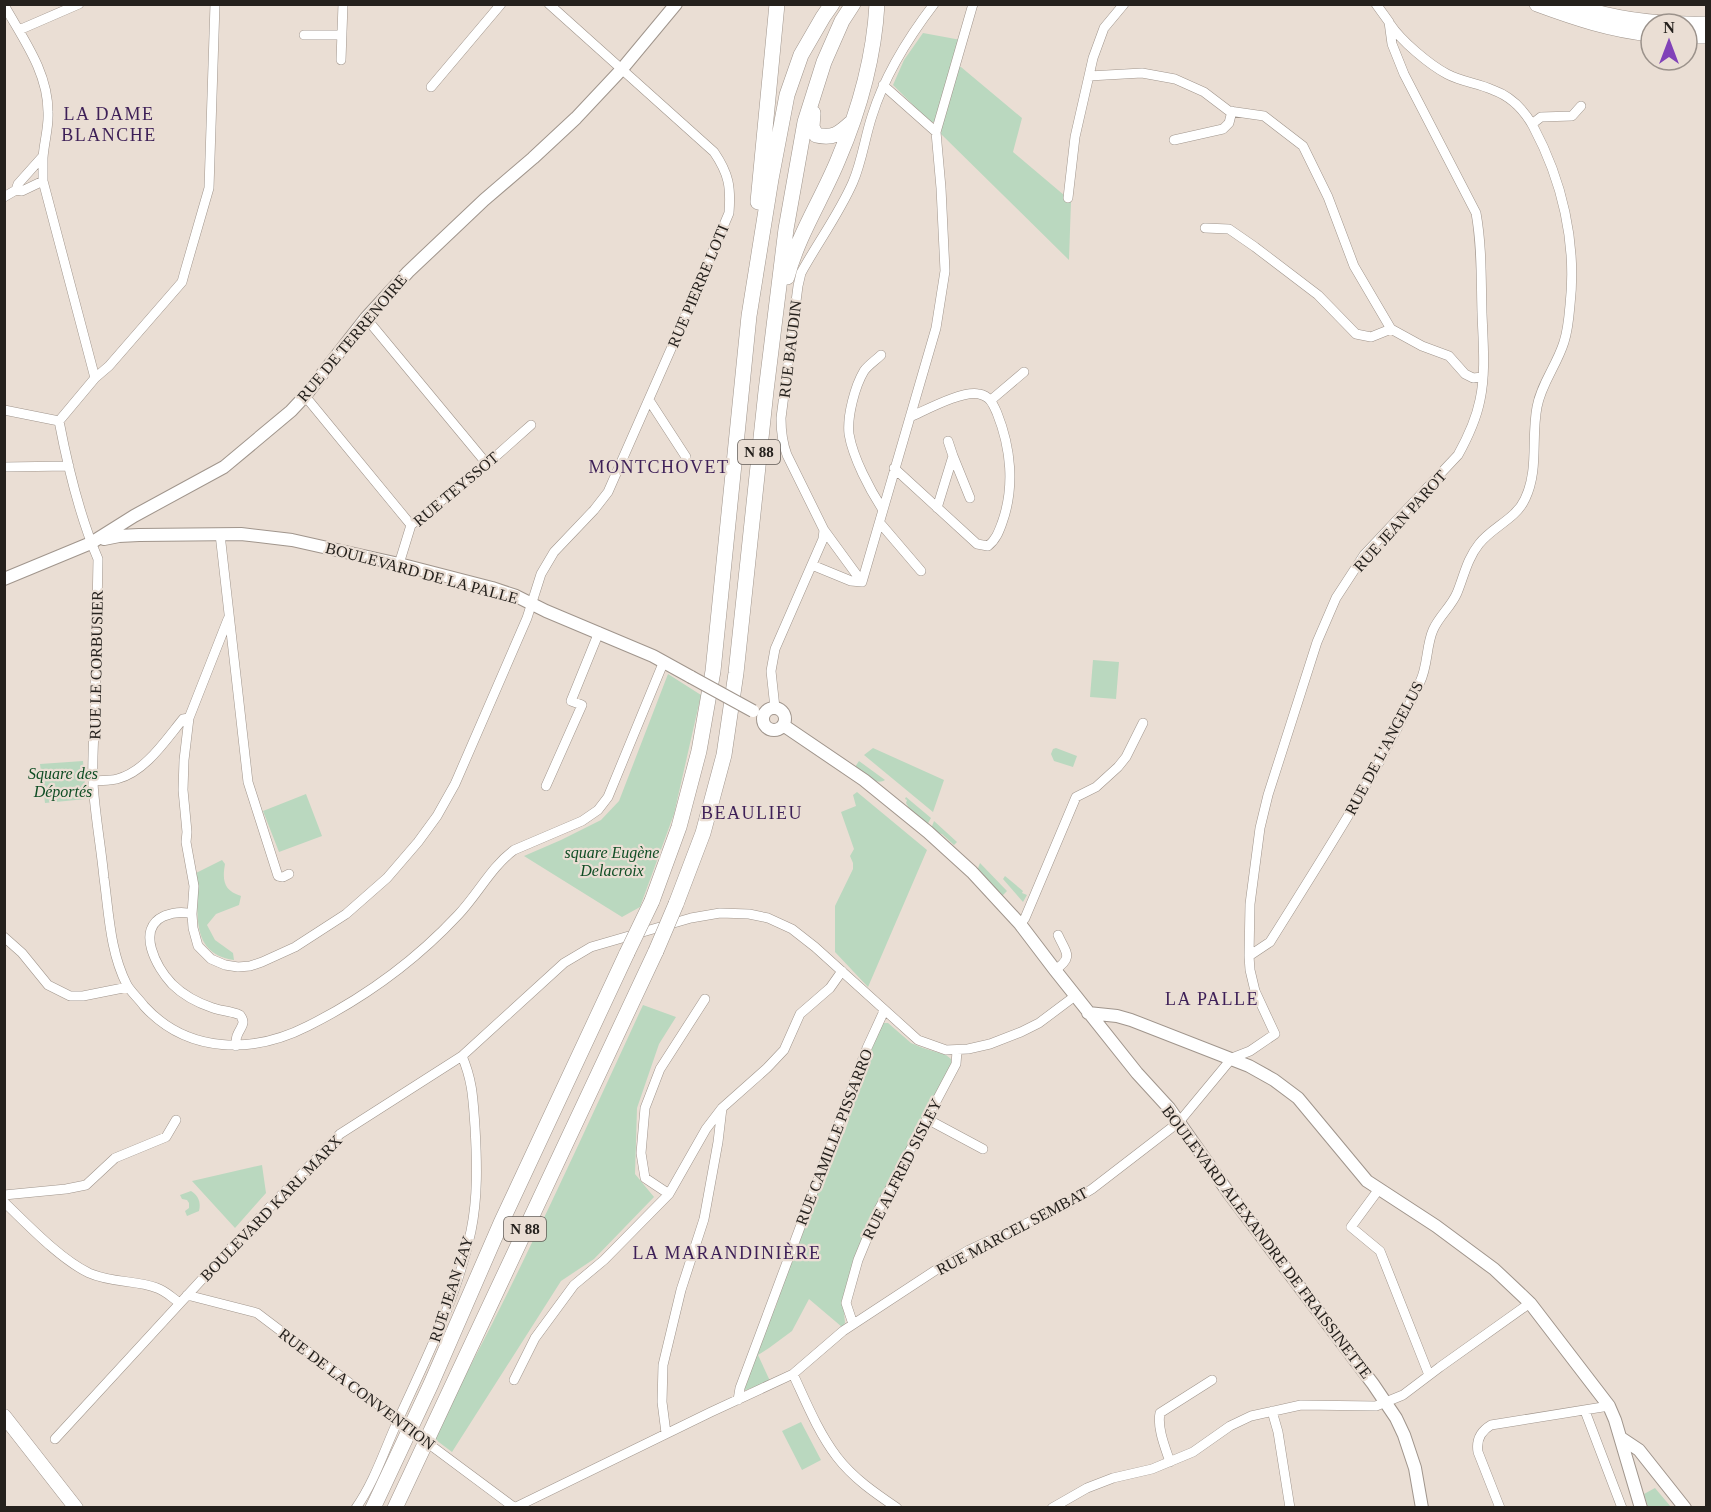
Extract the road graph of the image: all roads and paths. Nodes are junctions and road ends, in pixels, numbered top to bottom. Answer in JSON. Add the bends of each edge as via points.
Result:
{"nodes":[{"id":1,"x":79,"y":4,"type":"edge"},
{"id":2,"x":215,"y":4,"type":"edge"},
{"id":3,"x":343,"y":4,"type":"edge"},
{"id":4,"x":501,"y":4,"type":"edge"},
{"id":5,"x":676,"y":4,"type":"edge"},
{"id":6,"x":777,"y":4,"type":"edge"},
{"id":7,"x":832,"y":4,"type":"edge"},
{"id":8,"x":853,"y":4,"type":"edge"},
{"id":9,"x":877,"y":4,"type":"edge"},
{"id":10,"x":934,"y":4,"type":"edge"},
{"id":11,"x":973,"y":4,"type":"edge"},
{"id":12,"x":1124,"y":4,"type":"edge"},
{"id":13,"x":1376,"y":4,"type":"edge"},
{"id":14,"x":1537,"y":4,"type":"edge"},
{"id":15,"x":1570,"y":4,"type":"edge"},
{"id":16,"x":4,"y":5,"type":"edge"},
{"id":17,"x":550,"y":5,"type":"edge"},
{"id":18,"x":1389,"y":22,"type":"junction"},
{"id":19,"x":9,"y":23,"type":"edge"},
{"id":20,"x":1707,"y":24,"type":"edge"},
{"id":21,"x":19,"y":30,"type":"junction"},
{"id":22,"x":1639,"y":32,"type":"edge"},
{"id":23,"x":304,"y":35,"type":"dead end"},
{"id":24,"x":342,"y":36,"type":"junction"},
{"id":25,"x":341,"y":60,"type":"dead end"},
{"id":26,"x":824,"y":62,"type":"junction"},
{"id":27,"x":622,"y":69,"type":"junction"},
{"id":28,"x":1089,"y":76,"type":"junction"},
{"id":29,"x":883,"y":85,"type":"junction"},
{"id":30,"x":432,"y":87,"type":"dead end"},
{"id":31,"x":1581,"y":106,"type":"dead end"},
{"id":32,"x":1232,"y":111,"type":"junction"},
{"id":33,"x":851,"y":123,"type":"junction"},
{"id":34,"x":1532,"y":124,"type":"junction"},
{"id":35,"x":936,"y":132,"type":"junction"},
{"id":36,"x":1174,"y":140,"type":"dead end"},
{"id":37,"x":43,"y":156,"type":"junction"},
{"id":38,"x":43,"y":181,"type":"junction"},
{"id":39,"x":16,"y":190,"type":"junction"},
{"id":40,"x":4,"y":197,"type":"edge"},
{"id":41,"x":1068,"y":198,"type":"dead end"},
{"id":42,"x":1205,"y":228,"type":"dead end"},
{"id":43,"x":749,"y":316,"type":"junction"},
{"id":44,"x":366,"y":318,"type":"junction"},
{"id":45,"x":775,"y":324,"type":"junction"},
{"id":46,"x":1391,"y":329,"type":"junction"},
{"id":47,"x":881,"y":355,"type":"dead end"},
{"id":48,"x":1024,"y":372,"type":"dead end"},
{"id":49,"x":1483,"y":377,"type":"junction"},
{"id":50,"x":95,"y":378,"type":"junction"},
{"id":51,"x":305,"y":396,"type":"junction"},
{"id":52,"x":649,"y":400,"type":"junction"},
{"id":53,"x":991,"y":400,"type":"junction"},
{"id":54,"x":4,"y":410,"type":"edge"},
{"id":55,"x":910,"y":417,"type":"junction"},
{"id":56,"x":59,"y":421,"type":"junction"},
{"id":57,"x":531,"y":425,"type":"dead end"},
{"id":58,"x":948,"y":441,"type":"dead end"},
{"id":59,"x":953,"y":456,"type":"junction"},
{"id":60,"x":686,"y":457,"type":"dead end"},
{"id":61,"x":487,"y":464,"type":"junction"},
{"id":62,"x":69,"y":466,"type":"junction"},
{"id":63,"x":4,"y":467,"type":"edge"},
{"id":64,"x":894,"y":468,"type":"junction"},
{"id":65,"x":970,"y":498,"type":"dead end"},
{"id":66,"x":937,"y":508,"type":"junction"},
{"id":67,"x":883,"y":510,"type":"junction"},
{"id":68,"x":880,"y":523,"type":"junction"},
{"id":69,"x":411,"y":525,"type":"junction"},
{"id":70,"x":824,"y":530,"type":"junction"},
{"id":71,"x":220,"y":534,"type":"junction"},
{"id":72,"x":91,"y":543,"type":"junction"},
{"id":73,"x":399,"y":564,"type":"junction"},
{"id":74,"x":812,"y":565,"type":"junction"},
{"id":75,"x":921,"y":571,"type":"dead end"},
{"id":76,"x":4,"y":579,"type":"edge"},
{"id":77,"x":862,"y":582,"type":"junction"},
{"id":78,"x":532,"y":603,"type":"junction"},
{"id":79,"x":228,"y":619,"type":"junction"},
{"id":80,"x":599,"y":632,"type":"junction"},
{"id":81,"x":664,"y":662,"type":"junction"},
{"id":82,"x":775,"y":708,"type":"junction"},
{"id":83,"x":758,"y":714,"type":"junction"},
{"id":84,"x":189,"y":718,"type":"junction"},
{"id":85,"x":1143,"y":723,"type":"dead end"},
{"id":86,"x":783,"y":725,"type":"junction"},
{"id":87,"x":93,"y":781,"type":"junction"},
{"id":88,"x":546,"y":786,"type":"dead end"},
{"id":89,"x":289,"y":874,"type":"dead end"},
{"id":90,"x":192,"y":914,"type":"junction"},
{"id":91,"x":1020,"y":924,"type":"junction"},
{"id":92,"x":1058,"y":935,"type":"dead end"},
{"id":93,"x":4,"y":937,"type":"edge"},
{"id":94,"x":1249,"y":956,"type":"junction"},
{"id":95,"x":1054,"y":970,"type":"junction"},
{"id":96,"x":842,"y":971,"type":"junction"},
{"id":97,"x":128,"y":987,"type":"junction"},
{"id":98,"x":1075,"y":996,"type":"junction"},
{"id":99,"x":705,"y":999,"type":"dead end"},
{"id":100,"x":884,"y":1011,"type":"junction"},
{"id":101,"x":1088,"y":1012,"type":"junction"},
{"id":102,"x":236,"y":1046,"type":"junction"},
{"id":103,"x":957,"y":1051,"type":"junction"},
{"id":104,"x":462,"y":1056,"type":"junction"},
{"id":105,"x":1232,"y":1058,"type":"junction"},
{"id":106,"x":722,"y":1108,"type":"junction"},
{"id":107,"x":927,"y":1119,"type":"junction"},
{"id":108,"x":177,"y":1120,"type":"dead end"},
{"id":109,"x":1179,"y":1122,"type":"junction"},
{"id":110,"x":701,"y":1137,"type":"junction"},
{"id":111,"x":718,"y":1142,"type":"junction"},
{"id":112,"x":983,"y":1149,"type":"dead end"},
{"id":113,"x":1379,"y":1189,"type":"junction"},
{"id":114,"x":669,"y":1194,"type":"junction"},
{"id":115,"x":4,"y":1195,"type":"edge"},
{"id":116,"x":4,"y":1202,"type":"edge"},
{"id":117,"x":187,"y":1295,"type":"junction"},
{"id":118,"x":180,"y":1303,"type":"junction"},
{"id":119,"x":1530,"y":1303,"type":"junction"},
{"id":120,"x":853,"y":1324,"type":"junction"},
{"id":121,"x":793,"y":1374,"type":"junction"},
{"id":122,"x":1429,"y":1375,"type":"junction"},
{"id":123,"x":514,"y":1380,"type":"dead end"},
{"id":124,"x":1212,"y":1380,"type":"dead end"},
{"id":125,"x":738,"y":1400,"type":"junction"},
{"id":126,"x":1385,"y":1402,"type":"junction"},
{"id":127,"x":1609,"y":1406,"type":"junction"},
{"id":128,"x":1272,"y":1411,"type":"junction"},
{"id":129,"x":1585,"y":1411,"type":"junction"},
{"id":130,"x":4,"y":1416,"type":"edge"},
{"id":131,"x":399,"y":1421,"type":"junction"},
{"id":132,"x":666,"y":1433,"type":"junction"},
{"id":133,"x":1621,"y":1438,"type":"junction"},
{"id":134,"x":55,"y":1439,"type":"dead end"},
{"id":135,"x":1626,"y":1453,"type":"junction"},
{"id":136,"x":1170,"y":1462,"type":"junction"},
{"id":137,"x":1648,"y":1462,"type":"junction"},
{"id":138,"x":374,"y":1503,"type":"edge"},
{"id":139,"x":76,"y":1508,"type":"edge"},
{"id":140,"x":356,"y":1508,"type":"edge"},
{"id":141,"x":395,"y":1508,"type":"edge"},
{"id":142,"x":515,"y":1508,"type":"edge"},
{"id":143,"x":897,"y":1508,"type":"edge"},
{"id":144,"x":1052,"y":1508,"type":"edge"},
{"id":145,"x":1290,"y":1508,"type":"edge"},
{"id":146,"x":1422,"y":1508,"type":"edge"},
{"id":147,"x":1500,"y":1508,"type":"edge"},
{"id":148,"x":1622,"y":1508,"type":"edge"},
{"id":149,"x":1641,"y":1508,"type":"edge"},
{"id":150,"x":1685,"y":1508,"type":"edge"}],
"edges":[{"from":1,"to":21,"type":"street"},
{"from":2,"to":50,"type":"street","via":[[209,188],[182,282]]},
{"from":3,"to":24,"type":"street"},
{"from":4,"to":30,"type":"street"},
{"from":5,"to":27,"type":"street","name":"RUE DE TERRENOIRE"},
{"from":6,"to":43,"type":"highway"},
{"from":7,"to":43,"type":"highway","number":"N 88","via":[[801,55],[787,95]]},
{"from":8,"to":26,"type":"highway","number":"N 88"},
{"from":9,"to":33,"type":"highway","via":[[868,68]]},
{"from":10,"to":29,"type":"street","name":"RUE BAUDIN"},
{"from":11,"to":35,"type":"street"},
{"from":12,"to":28,"type":"street","via":[[1104,28]]},
{"from":13,"to":18,"type":"street","name":"RUE JEAN PAROT"},
{"from":14,"to":22,"type":"highway","via":[[1604,27]]},
{"from":15,"to":20,"type":"highway","via":[[1640,21]]},
{"from":16,"to":19,"type":"street"},
{"from":17,"to":27,"type":"street","name":"RUE PIERRE LOTI"},
{"from":18,"to":34,"type":"street","name":"RUE DE L'ANGELUS","via":[[1404,42],[1446,74],[1493,89],[1510,99]]},
{"from":18,"to":49,"type":"street","name":"RUE JEAN PAROT","via":[[1392,44],[1404,74],[1476,213]]},
{"from":19,"to":21,"type":"street"},
{"from":21,"to":37,"type":"street","via":[[33,54],[47,96]]},
{"from":23,"to":24,"type":"street"},
{"from":24,"to":25,"type":"street"},
{"from":26,"to":33,"type":"highway","via":[[812,127],[816,135],[827,137],[840,133]]},
{"from":26,"to":45,"type":"highway","number":"N 88","via":[[805,122],[786,229]]},
{"from":27,"to":44,"type":"street","name":"RUE DE TERRENOIRE","via":[[576,118],[408,272]]},
{"from":27,"to":52,"type":"street","name":"RUE PIERRE LOTI","via":[[714,152],[729,180],[729,213]]},
{"from":28,"to":32,"type":"street","via":[[1142,73],[1175,79]]},
{"from":28,"to":41,"type":"street","via":[[1075,137]]},
{"from":29,"to":35,"type":"street"},
{"from":29,"to":70,"type":"street","name":"RUE BAUDIN","via":[[854,180],[801,273],[798,286],[781,433],[787,455]]},
{"from":31,"to":34,"type":"street","via":[[1572,116],[1540,117]]},
{"from":32,"to":36,"type":"street","via":[[1229,123],[1222,129]]},
{"from":32,"to":46,"type":"street","via":[[1264,116],[1303,146],[1328,197],[1354,266]]},
{"from":33,"to":45,"type":"highway","via":[[789,268]]},
{"from":34,"to":94,"type":"street","name":"RUE DE L'ANGELUS","via":[[1558,184],[1571,248],[1572,274],[1564,342],[1537,406],[1532,482],[1518,511],[1480,542],[1468,559],[1457,594],[1433,628],[1422,680],[1355,806],[1270,942]]},
{"from":35,"to":55,"type":"street","via":[[945,271],[935,335]]},
{"from":37,"to":38,"type":"street"},
{"from":37,"to":39,"type":"street"},
{"from":38,"to":39,"type":"street"},
{"from":38,"to":50,"type":"street"},
{"from":39,"to":40,"type":"street"},
{"from":42,"to":46,"type":"street","via":[[1229,230],[1255,247],[1318,295],[1356,334],[1371,337]]},
{"from":43,"to":138,"type":"highway","number":"N 88","bridge":true,"via":[[713,671],[699,751],[679,827],[652,901]]},
{"from":44,"to":51,"type":"street","name":"RUE DE TERRENOIRE"},
{"from":44,"to":61,"type":"street"},
{"from":45,"to":141,"type":"highway","number":"N 88","bridge":true,"via":[[736,673],[724,755],[703,833],[656,951]]},
{"from":46,"to":49,"type":"street","via":[[1449,356],[1465,374]]},
{"from":47,"to":67,"type":"street","via":[[865,371],[855,394],[849,433]]},
{"from":48,"to":53,"type":"street"},
{"from":49,"to":94,"type":"street","name":"RUE JEAN PAROT","via":[[1477,416],[1458,455],[1364,555],[1336,598],[1317,642],[1263,817],[1250,904]]},
{"from":50,"to":56,"type":"street"},
{"from":51,"to":69,"type":"street"},
{"from":51,"to":72,"type":"street","name":"RUE DE TERRENOIRE","via":[[224,467]]},
{"from":52,"to":60,"type":"street"},
{"from":52,"to":78,"type":"street","name":"RUE PIERRE LOTI","via":[[608,492],[554,552],[541,574]]},
{"from":53,"to":55,"type":"street","via":[[981,394],[966,393]]},
{"from":53,"to":66,"type":"street","via":[[1004,430],[1010,480],[1005,514],[996,538],[988,546],[977,544]]},
{"from":54,"to":56,"type":"street"},
{"from":55,"to":64,"type":"street"},
{"from":56,"to":62,"type":"street","name":"RUE LE CORBUSIER"},
{"from":57,"to":61,"type":"street","name":"RUE TEYSSOT"},
{"from":58,"to":59,"type":"street"},
{"from":59,"to":65,"type":"street"},
{"from":59,"to":66,"type":"street"},
{"from":61,"to":69,"type":"street","name":"RUE TEYSSOT"},
{"from":62,"to":63,"type":"street"},
{"from":62,"to":72,"type":"street","name":"RUE LE CORBUSIER"},
{"from":64,"to":66,"type":"street"},
{"from":64,"to":67,"type":"street"},
{"from":67,"to":68,"type":"street"},
{"from":68,"to":75,"type":"street"},
{"from":68,"to":77,"type":"street"},
{"from":69,"to":73,"type":"street","name":"RUE TEYSSOT"},
{"from":70,"to":74,"type":"street"},
{"from":70,"to":77,"type":"street","name":"RUE BAUDIN"},
{"from":71,"to":72,"type":"street","name":"BOULEVARD DE LA PALLE","via":[[119,536]]},
{"from":71,"to":73,"type":"street","name":"BOULEVARD DE LA PALLE","via":[[292,540]]},
{"from":71,"to":79,"type":"street"},
{"from":72,"to":76,"type":"street","name":"RUE DE TERRENOIRE"},
{"from":72,"to":87,"type":"street","name":"RUE LE CORBUSIER","via":[[98,559]]},
{"from":73,"to":78,"type":"street","name":"BOULEVARD DE LA PALLE","via":[[492,588]]},
{"from":74,"to":77,"type":"street"},
{"from":74,"to":82,"type":"street","via":[[775,649],[771,671]]},
{"from":78,"to":80,"type":"street","name":"BOULEVARD DE LA PALLE"},
{"from":78,"to":90,"type":"street","name":"RUE PIERRE LOTI","via":[[454,784],[418,842],[387,878],[346,914],[296,946],[250,966],[225,965],[211,959],[198,946]]},
{"from":79,"to":84,"type":"street"},
{"from":79,"to":89,"type":"street","via":[[248,782],[278,876]]},
{"from":80,"to":81,"type":"street","name":"BOULEVARD DE LA PALLE"},
{"from":80,"to":88,"type":"street","via":[[571,701],[582,705]]},
{"from":81,"to":83,"type":"street","name":"BOULEVARD DE LA PALLE","bridge":true},
{"from":81,"to":102,"type":"street","name":"RUE LE CORBUSIER","via":[[608,797],[598,810],[506,856],[425,948],[340,1009],[277,1039]]},
{"from":82,"to":83,"type":"street"},
{"from":82,"to":86,"type":"street","via":[[783,713]]},
{"from":83,"to":86,"type":"street","name":"BOULEVARD DE LA PALLE","via":[[771,730]]},
{"from":84,"to":87,"type":"street","via":[[183,719],[134,771],[117,779]]},
{"from":84,"to":90,"type":"street","name":"RUE PIERRE LOTI","via":[[183,790],[194,886]]},
{"from":85,"to":91,"type":"street","via":[[1118,767],[1076,797]]},
{"from":86,"to":91,"type":"street","name":"BOULEVARD DE LA PALLE","via":[[864,780],[928,832]]},
{"from":87,"to":97,"type":"street","name":"RUE LE CORBUSIER","via":[[114,949]]},
{"from":90,"to":102,"type":"street","via":[[177,912],[157,920],[151,931],[151,947],[161,970],[184,993],[199,1003],[240,1015],[243,1025]]},
{"from":91,"to":95,"type":"street","name":"BOULEVARD DE LA PALLE"},
{"from":92,"to":95,"type":"street","via":[[1067,960]]},
{"from":93,"to":97,"type":"street","via":[[48,985],[70,996]]},
{"from":94,"to":105,"type":"street","name":"RUE JEAN PAROT","via":[[1255,992],[1275,1034]]},
{"from":95,"to":98,"type":"street","name":"BOULEVARD DE LA PALLE"},
{"from":96,"to":100,"type":"street","name":"BOULEVARD KARL MARX"},
{"from":96,"to":104,"type":"street","name":"BOULEVARD KARL MARX","via":[[792,929],[768,918],[720,913],[692,918],[591,947],[564,963]]},
{"from":96,"to":106,"type":"street","via":[[830,988],[800,1014],[784,1050]]},
{"from":97,"to":102,"type":"street","name":"RUE LE CORBUSIER","via":[[152,1014],[176,1031],[207,1043]]},
{"from":98,"to":101,"type":"street","name":"BOULEVARD ALEXANDRE DE FRAISSINETTE"},
{"from":98,"to":103,"type":"street","name":"BOULEVARD KARL MARX","via":[[1021,1032]]},
{"from":99,"to":114,"type":"street","via":[[660,1069],[645,1108],[641,1153],[645,1178]]},
{"from":100,"to":103,"type":"street","name":"BOULEVARD KARL MARX","via":[[918,1040]]},
{"from":100,"to":125,"type":"street","name":"RUE CAMILLE PISSARRO"},
{"from":101,"to":105,"type":"street","via":[[1131,1020]]},
{"from":101,"to":109,"type":"street","name":"BOULEVARD ALEXANDRE DE FRAISSINETTE"},
{"from":103,"to":107,"type":"street","name":"RUE ALFRED SISLEY","via":[[956,1064]]},
{"from":104,"to":117,"type":"street","name":"BOULEVARD KARL MARX","via":[[340,1134]]},
{"from":104,"to":131,"type":"street","name":"RUE JEAN ZAY","via":[[470,1074],[477,1149],[471,1232],[438,1334]]},
{"from":105,"to":109,"type":"street","name":"RUE MARCEL SEMBAT"},
{"from":105,"to":113,"type":"street","via":[[1298,1098],[1367,1181]]},
{"from":106,"to":110,"type":"street"},
{"from":106,"to":111,"type":"street"},
{"from":107,"to":112,"type":"street"},
{"from":107,"to":120,"type":"street","name":"RUE ALFRED SISLEY","via":[[879,1209],[858,1260],[846,1303]]},
{"from":108,"to":115,"type":"street","via":[[166,1137],[115,1158],[86,1185]]},
{"from":109,"to":120,"type":"street","name":"RUE MARCEL SEMBAT","via":[[1092,1189],[969,1250]]},
{"from":109,"to":126,"type":"street","name":"BOULEVARD ALEXANDRE DE FRAISSINETTE"},
{"from":110,"to":111,"type":"street"},
{"from":110,"to":114,"type":"street"},
{"from":111,"to":132,"type":"street","via":[[704,1219],[663,1365]]},
{"from":113,"to":119,"type":"street","via":[[1494,1269]]},
{"from":113,"to":122,"type":"street","via":[[1351,1227],[1380,1251]]},
{"from":114,"to":123,"type":"street","via":[[574,1285],[535,1338]]},
{"from":116,"to":118,"type":"street","via":[[68,1260],[90,1273],[154,1287]]},
{"from":117,"to":118,"type":"street","name":"BOULEVARD KARL MARX"},
{"from":117,"to":131,"type":"street","name":"RUE DE LA CONVENTION","via":[[258,1313]]},
{"from":118,"to":134,"type":"street","name":"BOULEVARD KARL MARX"},
{"from":119,"to":122,"type":"street"},
{"from":119,"to":127,"type":"street"},
{"from":120,"to":121,"type":"street","name":"RUE MARCEL SEMBAT"},
{"from":121,"to":125,"type":"street","name":"RUE MARCEL SEMBAT"},
{"from":121,"to":143,"type":"street","via":[[836,1456],[855,1477]]},
{"from":122,"to":126,"type":"street","via":[[1404,1395]]},
{"from":124,"to":136,"type":"street","via":[[1160,1413]]},
{"from":125,"to":132,"type":"street","name":"RUE MARCEL SEMBAT"},
{"from":126,"to":128,"type":"street","via":[[1376,1406],[1301,1405]]},
{"from":126,"to":146,"type":"street","name":"BOULEVARD ALEXANDRE DE FRAISSINETTE","via":[[1404,1435]]},
{"from":127,"to":129,"type":"street"},
{"from":127,"to":133,"type":"street"},
{"from":128,"to":136,"type":"street","via":[[1230,1426],[1193,1452]]},
{"from":128,"to":145,"type":"street"},
{"from":129,"to":147,"type":"street","via":[[1491,1425],[1482,1432],[1478,1452]]},
{"from":129,"to":148,"type":"street"},
{"from":130,"to":139,"type":"main road"},
{"from":131,"to":140,"type":"street","name":"RUE JEAN ZAY"},
{"from":131,"to":142,"type":"street","name":"RUE DE LA CONVENTION","bridge":true},
{"from":132,"to":142,"type":"street","name":"RUE MARCEL SEMBAT"},
{"from":133,"to":135,"type":"street"},
{"from":133,"to":137,"type":"street"},
{"from":135,"to":137,"type":"street"},
{"from":135,"to":149,"type":"street"},
{"from":136,"to":144,"type":"street","via":[[1104,1481]]},
{"from":137,"to":150,"type":"street"}]}
